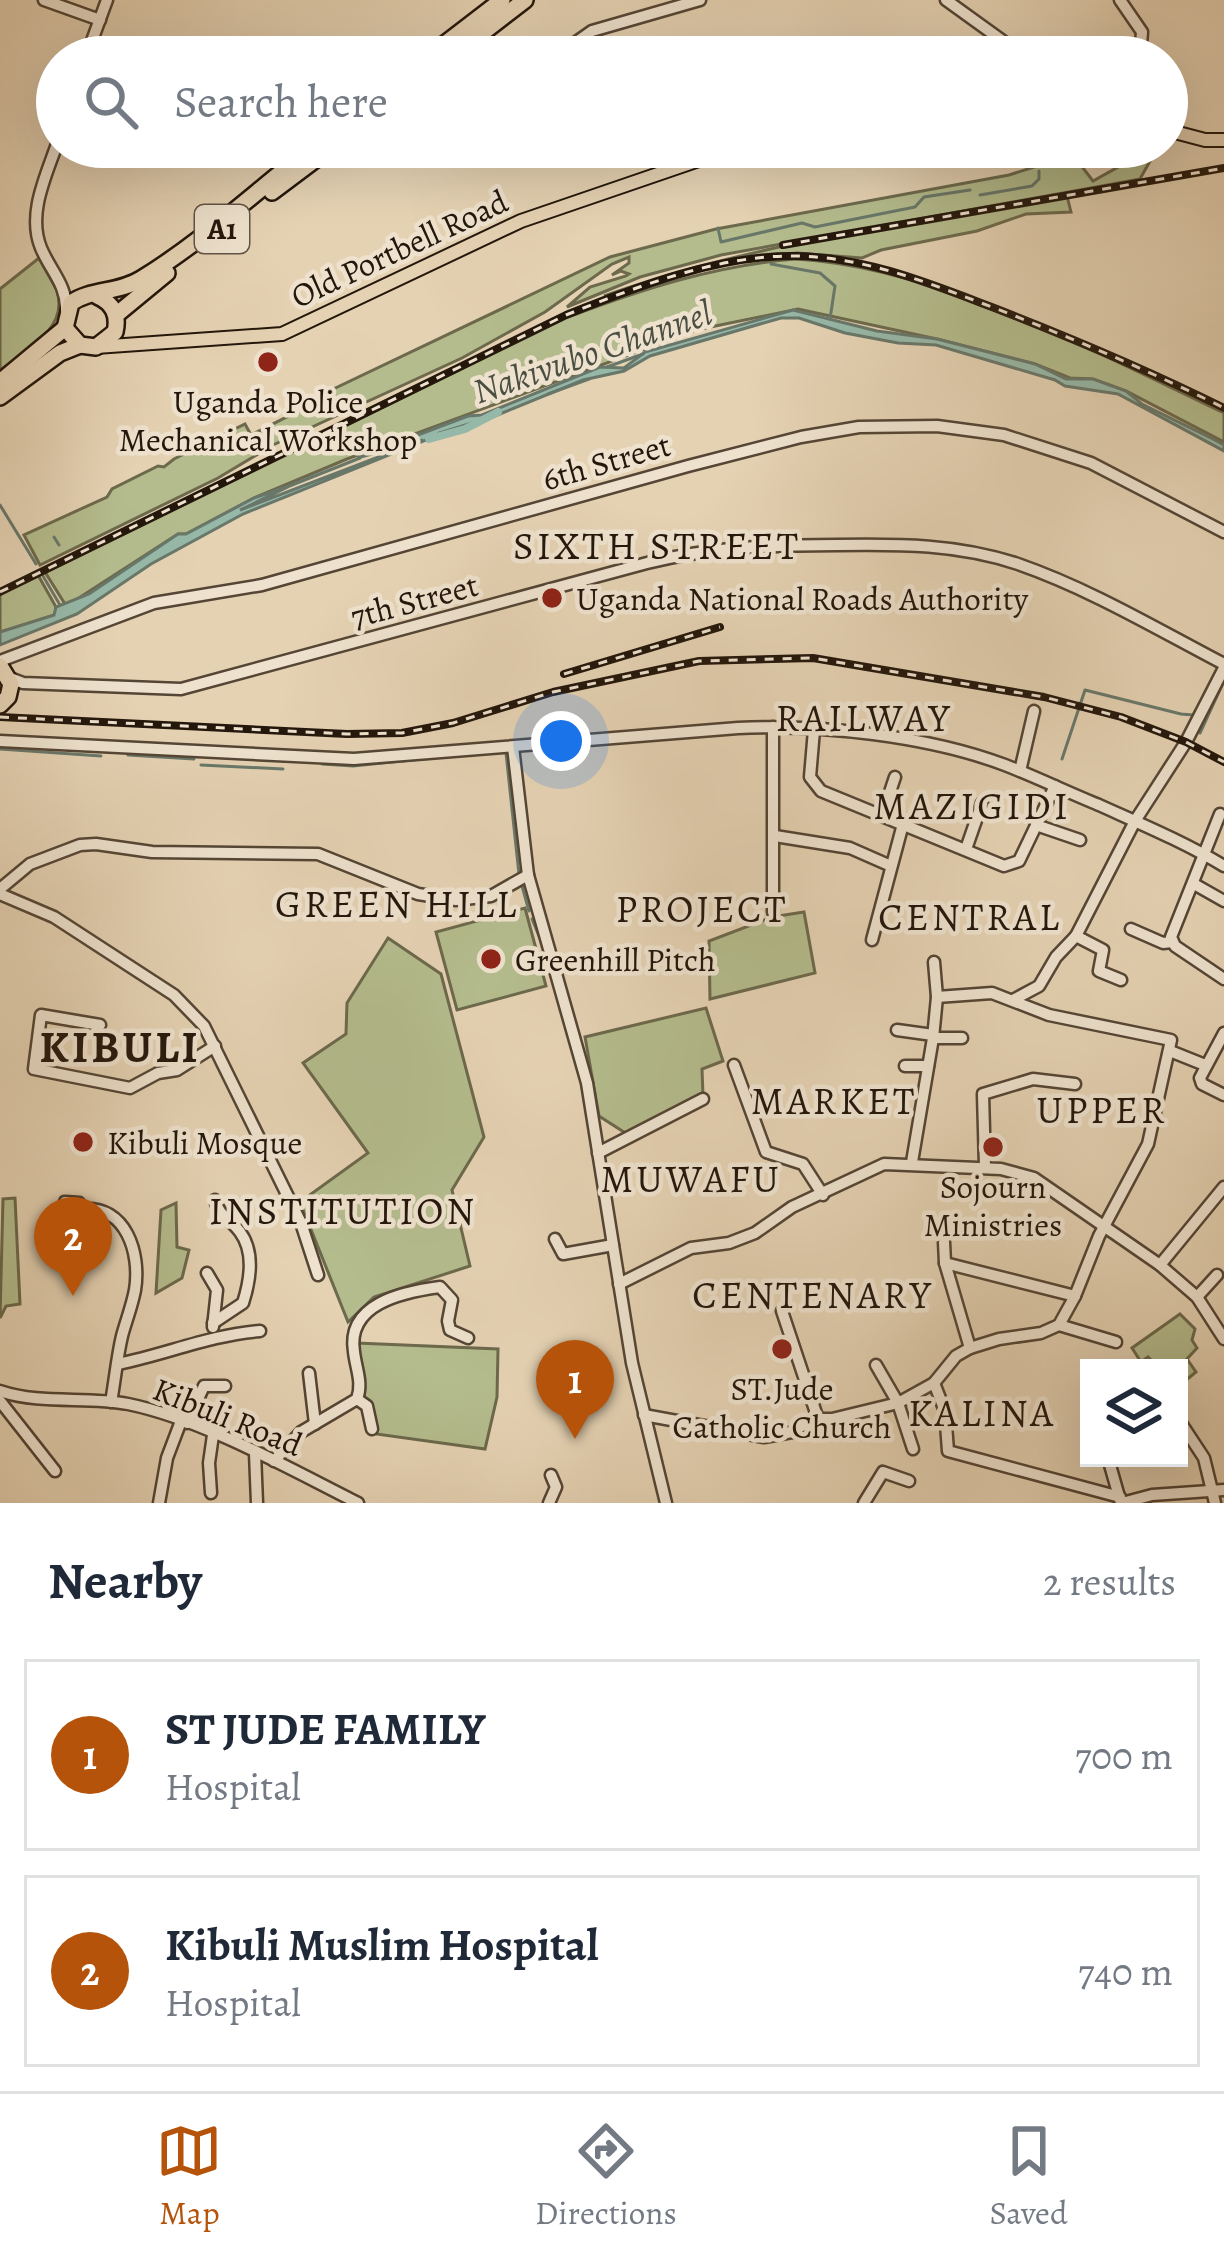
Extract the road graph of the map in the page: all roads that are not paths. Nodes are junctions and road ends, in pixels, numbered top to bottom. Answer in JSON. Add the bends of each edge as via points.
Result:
{"nodes":[{"id":1,"x":44,"y":0,"type":"edge"},
{"id":2,"x":107,"y":0,"type":"edge"},
{"id":3,"x":502,"y":0,"type":"edge"},
{"id":4,"x":525,"y":0,"type":"edge"},
{"id":5,"x":700,"y":0,"type":"edge"},
{"id":6,"x":946,"y":0,"type":"edge"},
{"id":7,"x":1120,"y":0,"type":"edge"},
{"id":8,"x":100,"y":20,"type":"junction"},
{"id":9,"x":94,"y":36,"type":"edge"},
{"id":10,"x":466,"y":36,"type":"edge"},
{"id":11,"x":472,"y":36,"type":"edge"},
{"id":12,"x":586,"y":36,"type":"edge"},
{"id":13,"x":996,"y":36,"type":"edge"},
{"id":14,"x":1140,"y":36,"type":"edge"},
{"id":15,"x":1188,"y":136,"type":"edge"},
{"id":16,"x":1224,"y":140,"type":"edge"},
{"id":17,"x":49,"y":168,"type":"edge"},
{"id":18,"x":286,"y":168,"type":"edge"},
{"id":19,"x":304,"y":168,"type":"edge"},
{"id":20,"x":675,"y":168,"type":"edge"},
{"id":21,"x":62,"y":284,"type":"junction"},
{"id":22,"x":92,"y":295,"type":"junction"},
{"id":23,"x":66,"y":319,"type":"junction"},
{"id":24,"x":117,"y":319,"type":"junction"},
{"id":25,"x":289,"y":329,"type":"junction"},
{"id":26,"x":88,"y":346,"type":"junction"},
{"id":27,"x":0,"y":382,"type":"edge"},
{"id":28,"x":0,"y":397,"type":"edge"},
{"id":29,"x":1224,"y":532,"type":"edge"},
{"id":30,"x":1224,"y":666,"type":"edge"},
{"id":31,"x":8,"y":675,"type":"edge"},
{"id":32,"x":0,"y":705,"type":"edge"},
{"id":33,"x":1034,"y":711,"type":"dead end"},
{"id":34,"x":773,"y":727,"type":"junction"},
{"id":35,"x":814,"y":730,"type":"junction"},
{"id":36,"x":0,"y":741,"type":"edge"},
{"id":37,"x":512,"y":746,"type":"junction"},
{"id":38,"x":1020,"y":771,"type":"junction"},
{"id":39,"x":896,"y":777,"type":"dead end"},
{"id":40,"x":1055,"y":786,"type":"junction"},
{"id":41,"x":982,"y":803,"type":"dead end"},
{"id":42,"x":1220,"y":814,"type":"dead end"},
{"id":43,"x":882,"y":815,"type":"junction"},
{"id":44,"x":1135,"y":821,"type":"junction"},
{"id":45,"x":903,"y":824,"type":"junction"},
{"id":46,"x":1036,"y":825,"type":"junction"},
{"id":47,"x":776,"y":836,"type":"junction"},
{"id":48,"x":1081,"y":840,"type":"dead end"},
{"id":49,"x":966,"y":850,"type":"junction"},
{"id":50,"x":1206,"y":855,"type":"junction"},
{"id":51,"x":892,"y":866,"type":"junction"},
{"id":52,"x":1224,"y":866,"type":"edge"},
{"id":53,"x":528,"y":875,"type":"junction"},
{"id":54,"x":1194,"y":884,"type":"junction"},
{"id":55,"x":0,"y":891,"type":"edge"},
{"id":56,"x":1224,"y":901,"type":"edge"},
{"id":57,"x":773,"y":912,"type":"dead end"},
{"id":58,"x":1131,"y":929,"type":"dead end"},
{"id":59,"x":1076,"y":936,"type":"junction"},
{"id":60,"x":872,"y":940,"type":"dead end"},
{"id":61,"x":1172,"y":942,"type":"junction"},
{"id":62,"x":934,"y":962,"type":"dead end"},
{"id":63,"x":1224,"y":979,"type":"edge"},
{"id":64,"x":1121,"y":980,"type":"dead end"},
{"id":65,"x":937,"y":998,"type":"junction"},
{"id":66,"x":1013,"y":1000,"type":"junction"},
{"id":67,"x":100,"y":1024,"type":"dead end"},
{"id":68,"x":897,"y":1030,"type":"dead end"},
{"id":69,"x":1224,"y":1033,"type":"edge"},
{"id":70,"x":933,"y":1036,"type":"junction"},
{"id":71,"x":962,"y":1038,"type":"dead end"},
{"id":72,"x":215,"y":1046,"type":"junction"},
{"id":73,"x":1170,"y":1051,"type":"junction"},
{"id":74,"x":734,"y":1065,"type":"dead end"},
{"id":75,"x":1205,"y":1065,"type":"junction"},
{"id":76,"x":904,"y":1066,"type":"dead end"},
{"id":77,"x":928,"y":1066,"type":"junction"},
{"id":78,"x":1075,"y":1084,"type":"dead end"},
{"id":79,"x":1224,"y":1095,"type":"edge"},
{"id":80,"x":703,"y":1100,"type":"dead end"},
{"id":81,"x":598,"y":1153,"type":"junction"},
{"id":82,"x":912,"y":1162,"type":"junction"},
{"id":83,"x":985,"y":1167,"type":"junction"},
{"id":84,"x":1224,"y":1187,"type":"edge"},
{"id":85,"x":823,"y":1195,"type":"junction"},
{"id":86,"x":214,"y":1200,"type":"dead end"},
{"id":87,"x":61,"y":1208,"type":"dead end"},
{"id":88,"x":1106,"y":1226,"type":"junction"},
{"id":89,"x":556,"y":1239,"type":"dead end"},
{"id":90,"x":944,"y":1242,"type":"dead end"},
{"id":91,"x":613,"y":1245,"type":"junction"},
{"id":92,"x":945,"y":1264,"type":"junction"},
{"id":93,"x":1160,"y":1265,"type":"junction"},
{"id":94,"x":207,"y":1273,"type":"dead end"},
{"id":95,"x":318,"y":1275,"type":"dead end"},
{"id":96,"x":1217,"y":1275,"type":"dead end"},
{"id":97,"x":619,"y":1284,"type":"junction"},
{"id":98,"x":1076,"y":1296,"type":"junction"},
{"id":99,"x":1197,"y":1297,"type":"junction"},
{"id":100,"x":782,"y":1311,"type":"dead end"},
{"id":101,"x":1059,"y":1325,"type":"junction"},
{"id":102,"x":212,"y":1330,"type":"junction"},
{"id":103,"x":260,"y":1331,"type":"dead end"},
{"id":104,"x":468,"y":1338,"type":"dead end"},
{"id":105,"x":1224,"y":1339,"type":"edge"},
{"id":106,"x":1116,"y":1342,"type":"dead end"},
{"id":107,"x":970,"y":1348,"type":"junction"},
{"id":108,"x":118,"y":1364,"type":"junction"},
{"id":109,"x":876,"y":1365,"type":"dead end"},
{"id":110,"x":309,"y":1373,"type":"dead end"},
{"id":111,"x":934,"y":1383,"type":"junction"},
{"id":112,"x":225,"y":1386,"type":"dead end"},
{"id":113,"x":0,"y":1391,"type":"edge"},
{"id":114,"x":357,"y":1399,"type":"junction"},
{"id":115,"x":0,"y":1401,"type":"edge"},
{"id":116,"x":111,"y":1402,"type":"junction"},
{"id":117,"x":898,"y":1403,"type":"junction"},
{"id":118,"x":644,"y":1414,"type":"junction"},
{"id":119,"x":818,"y":1419,"type":"junction"},
{"id":120,"x":184,"y":1422,"type":"junction"},
{"id":121,"x":14,"y":1423,"type":"junction"},
{"id":122,"x":315,"y":1424,"type":"junction"},
{"id":123,"x":372,"y":1429,"type":"dead end"},
{"id":124,"x":1188,"y":1433,"type":"edge"},
{"id":125,"x":0,"y":1434,"type":"edge"},
{"id":126,"x":213,"y":1435,"type":"junction"},
{"id":127,"x":913,"y":1449,"type":"dead end"},
{"id":128,"x":255,"y":1453,"type":"junction"},
{"id":129,"x":274,"y":1461,"type":"junction"},
{"id":130,"x":1111,"y":1467,"type":"edge"},
{"id":131,"x":55,"y":1472,"type":"dead end"},
{"id":132,"x":551,"y":1475,"type":"dead end"},
{"id":133,"x":909,"y":1481,"type":"dead end"},
{"id":134,"x":211,"y":1493,"type":"dead end"},
{"id":135,"x":1218,"y":1495,"type":"edge"},
{"id":136,"x":1121,"y":1501,"type":"edge"},
{"id":137,"x":159,"y":1503,"type":"edge"},
{"id":138,"x":256,"y":1503,"type":"edge"},
{"id":139,"x":358,"y":1503,"type":"edge"},
{"id":140,"x":549,"y":1503,"type":"edge"},
{"id":141,"x":666,"y":1503,"type":"edge"},
{"id":142,"x":864,"y":1503,"type":"edge"}],
"edges":[{"from":1,"to":8,"type":"street"},
{"from":2,"to":8,"type":"street"},
{"from":3,"to":10,"type":"highway"},
{"from":4,"to":11,"type":"highway"},
{"from":5,"to":12,"type":"street"},
{"from":6,"to":13,"type":"street"},
{"from":7,"to":14,"type":"street"},
{"from":8,"to":9,"type":"street"},
{"from":15,"to":16,"type":"main road"},
{"from":17,"to":21,"type":"street","via":[[35,228]]},
{"from":18,"to":22,"type":"highway","number":"A1","via":[[137,282]]},
{"from":19,"to":24,"type":"highway","number":"A1"},
{"from":20,"to":25,"type":"main road","name":"Old Portbell Road","via":[[520,221]]},
{"from":21,"to":22,"type":"street"},
{"from":21,"to":23,"type":"street"},
{"from":22,"to":23,"type":"highway","number":"A1"},
{"from":22,"to":24,"type":"highway","via":[[106,299]]},
{"from":23,"to":26,"type":"highway"},
{"from":23,"to":27,"type":"highway","number":"A1"},
{"from":24,"to":25,"type":"main road","name":"Old Portbell Road","via":[[130,338],[148,341]]},
{"from":24,"to":26,"type":"highway","number":"A1","via":[[110,339]]},
{"from":25,"to":26,"type":"main road","name":"Old Portbell Road"},
{"from":26,"to":28,"type":"highway","number":"A1","via":[[60,353]]},
{"from":29,"to":31,"type":"street","name":"6th Street","via":[[1091,463],[1031,443],[961,428],[860,427],[688,466],[262,585],[154,603],[21,655]]},
{"from":30,"to":31,"type":"street","name":"7th Street","via":[[1067,583],[968,550],[751,545],[647,563],[181,689]]},
{"from":30,"to":44,"type":"street"},
{"from":31,"to":32,"type":"highway"},
{"from":33,"to":38,"type":"street"},
{"from":34,"to":35,"type":"street"},
{"from":34,"to":37,"type":"street"},
{"from":34,"to":47,"type":"street"},
{"from":35,"to":38,"type":"street","via":[[932,746]]},
{"from":35,"to":43,"type":"street","via":[[813,786]]},
{"from":36,"to":37,"type":"street","via":[[313,759]]},
{"from":37,"to":53,"type":"street"},
{"from":38,"to":40,"type":"street"},
{"from":39,"to":43,"type":"street"},
{"from":40,"to":44,"type":"street"},
{"from":40,"to":46,"type":"street"},
{"from":41,"to":49,"type":"street"},
{"from":42,"to":50,"type":"street"},
{"from":43,"to":45,"type":"street"},
{"from":44,"to":50,"type":"street"},
{"from":44,"to":59,"type":"street"},
{"from":45,"to":49,"type":"street"},
{"from":45,"to":51,"type":"street"},
{"from":46,"to":48,"type":"street"},
{"from":46,"to":49,"type":"street","via":[[1012,865]]},
{"from":47,"to":51,"type":"street","via":[[850,848]]},
{"from":47,"to":57,"type":"street"},
{"from":50,"to":52,"type":"street"},
{"from":50,"to":54,"type":"street"},
{"from":51,"to":60,"type":"street"},
{"from":53,"to":55,"type":"street","via":[[481,899],[447,900],[318,854],[96,844],[30,864]]},
{"from":53,"to":81,"type":"street","via":[[587,1084]]},
{"from":54,"to":56,"type":"street"},
{"from":54,"to":61,"type":"street"},
{"from":55,"to":72,"type":"street","via":[[174,995]]},
{"from":58,"to":61,"type":"street"},
{"from":59,"to":64,"type":"street","via":[[1103,950],[1099,971]]},
{"from":59,"to":66,"type":"street","via":[[1039,986]]},
{"from":61,"to":63,"type":"street"},
{"from":62,"to":65,"type":"street"},
{"from":65,"to":66,"type":"street","via":[[992,993]]},
{"from":65,"to":70,"type":"street"},
{"from":66,"to":73,"type":"street","via":[[1167,1038]]},
{"from":67,"to":72,"type":"street","via":[[41,1016],[34,1070],[130,1088]]},
{"from":68,"to":70,"type":"street"},
{"from":69,"to":75,"type":"street"},
{"from":70,"to":71,"type":"street"},
{"from":70,"to":77,"type":"street"},
{"from":72,"to":95,"type":"street"},
{"from":73,"to":75,"type":"street"},
{"from":73,"to":88,"type":"street","via":[[1148,1144]]},
{"from":74,"to":85,"type":"street","via":[[766,1152],[803,1164]]},
{"from":75,"to":79,"type":"street","via":[[1200,1081]]},
{"from":76,"to":77,"type":"street"},
{"from":77,"to":82,"type":"street"},
{"from":78,"to":83,"type":"street","via":[[1033,1079],[982,1096]]},
{"from":80,"to":81,"type":"street"},
{"from":81,"to":91,"type":"street"},
{"from":82,"to":83,"type":"street"},
{"from":82,"to":85,"type":"street","via":[[884,1163]]},
{"from":83,"to":88,"type":"street","via":[[1034,1178]]},
{"from":84,"to":93,"type":"street"},
{"from":85,"to":97,"type":"street","via":[[744,1238],[691,1248]]},
{"from":86,"to":102,"type":"street","via":[[241,1233],[250,1269],[243,1303]]},
{"from":87,"to":108,"type":"street","via":[[72,1200],[116,1217],[134,1252],[136,1285]]},
{"from":88,"to":93,"type":"street"},
{"from":88,"to":98,"type":"street"},
{"from":89,"to":91,"type":"street","via":[[563,1254]]},
{"from":90,"to":92,"type":"street"},
{"from":91,"to":97,"type":"street"},
{"from":92,"to":98,"type":"street"},
{"from":92,"to":107,"type":"street"},
{"from":93,"to":99,"type":"street"},
{"from":94,"to":102,"type":"street","via":[[217,1290]]},
{"from":96,"to":99,"type":"street"},
{"from":97,"to":118,"type":"street"},
{"from":98,"to":101,"type":"street"},
{"from":99,"to":105,"type":"street"},
{"from":100,"to":119,"type":"street"},
{"from":101,"to":106,"type":"street"},
{"from":101,"to":107,"type":"street"},
{"from":102,"to":103,"type":"street"},
{"from":102,"to":108,"type":"street"},
{"from":104,"to":114,"type":"street","via":[[450,1330],[452,1300],[440,1287],[379,1303],[353,1326]]},
{"from":107,"to":111,"type":"street"},
{"from":108,"to":116,"type":"street"},
{"from":109,"to":117,"type":"street"},
{"from":110,"to":122,"type":"street"},
{"from":111,"to":117,"type":"street"},
{"from":111,"to":136,"type":"street","via":[[947,1451]]},
{"from":112,"to":120,"type":"street","via":[[204,1386]]},
{"from":113,"to":116,"type":"street","name":"Kibuli Road"},
{"from":114,"to":122,"type":"street"},
{"from":114,"to":123,"type":"street"},
{"from":115,"to":121,"type":"street"},
{"from":116,"to":120,"type":"street","name":"Kibuli Road"},
{"from":117,"to":119,"type":"street"},
{"from":117,"to":127,"type":"street"},
{"from":118,"to":119,"type":"street","via":[[764,1437]]},
{"from":118,"to":141,"type":"street"},
{"from":120,"to":126,"type":"street","name":"Kibuli Road"},
{"from":120,"to":137,"type":"street"},
{"from":121,"to":125,"type":"street"},
{"from":121,"to":131,"type":"street"},
{"from":122,"to":129,"type":"street"},
{"from":124,"to":135,"type":"street"},
{"from":126,"to":128,"type":"street","name":"Kibuli Road"},
{"from":126,"to":134,"type":"street"},
{"from":128,"to":129,"type":"street","name":"Kibuli Road"},
{"from":128,"to":138,"type":"street"},
{"from":129,"to":139,"type":"street","name":"Kibuli Road"},
{"from":130,"to":136,"type":"street"},
{"from":132,"to":140,"type":"street"},
{"from":133,"to":142,"type":"street","via":[[883,1472]]},
{"from":135,"to":136,"type":"street"}]}
